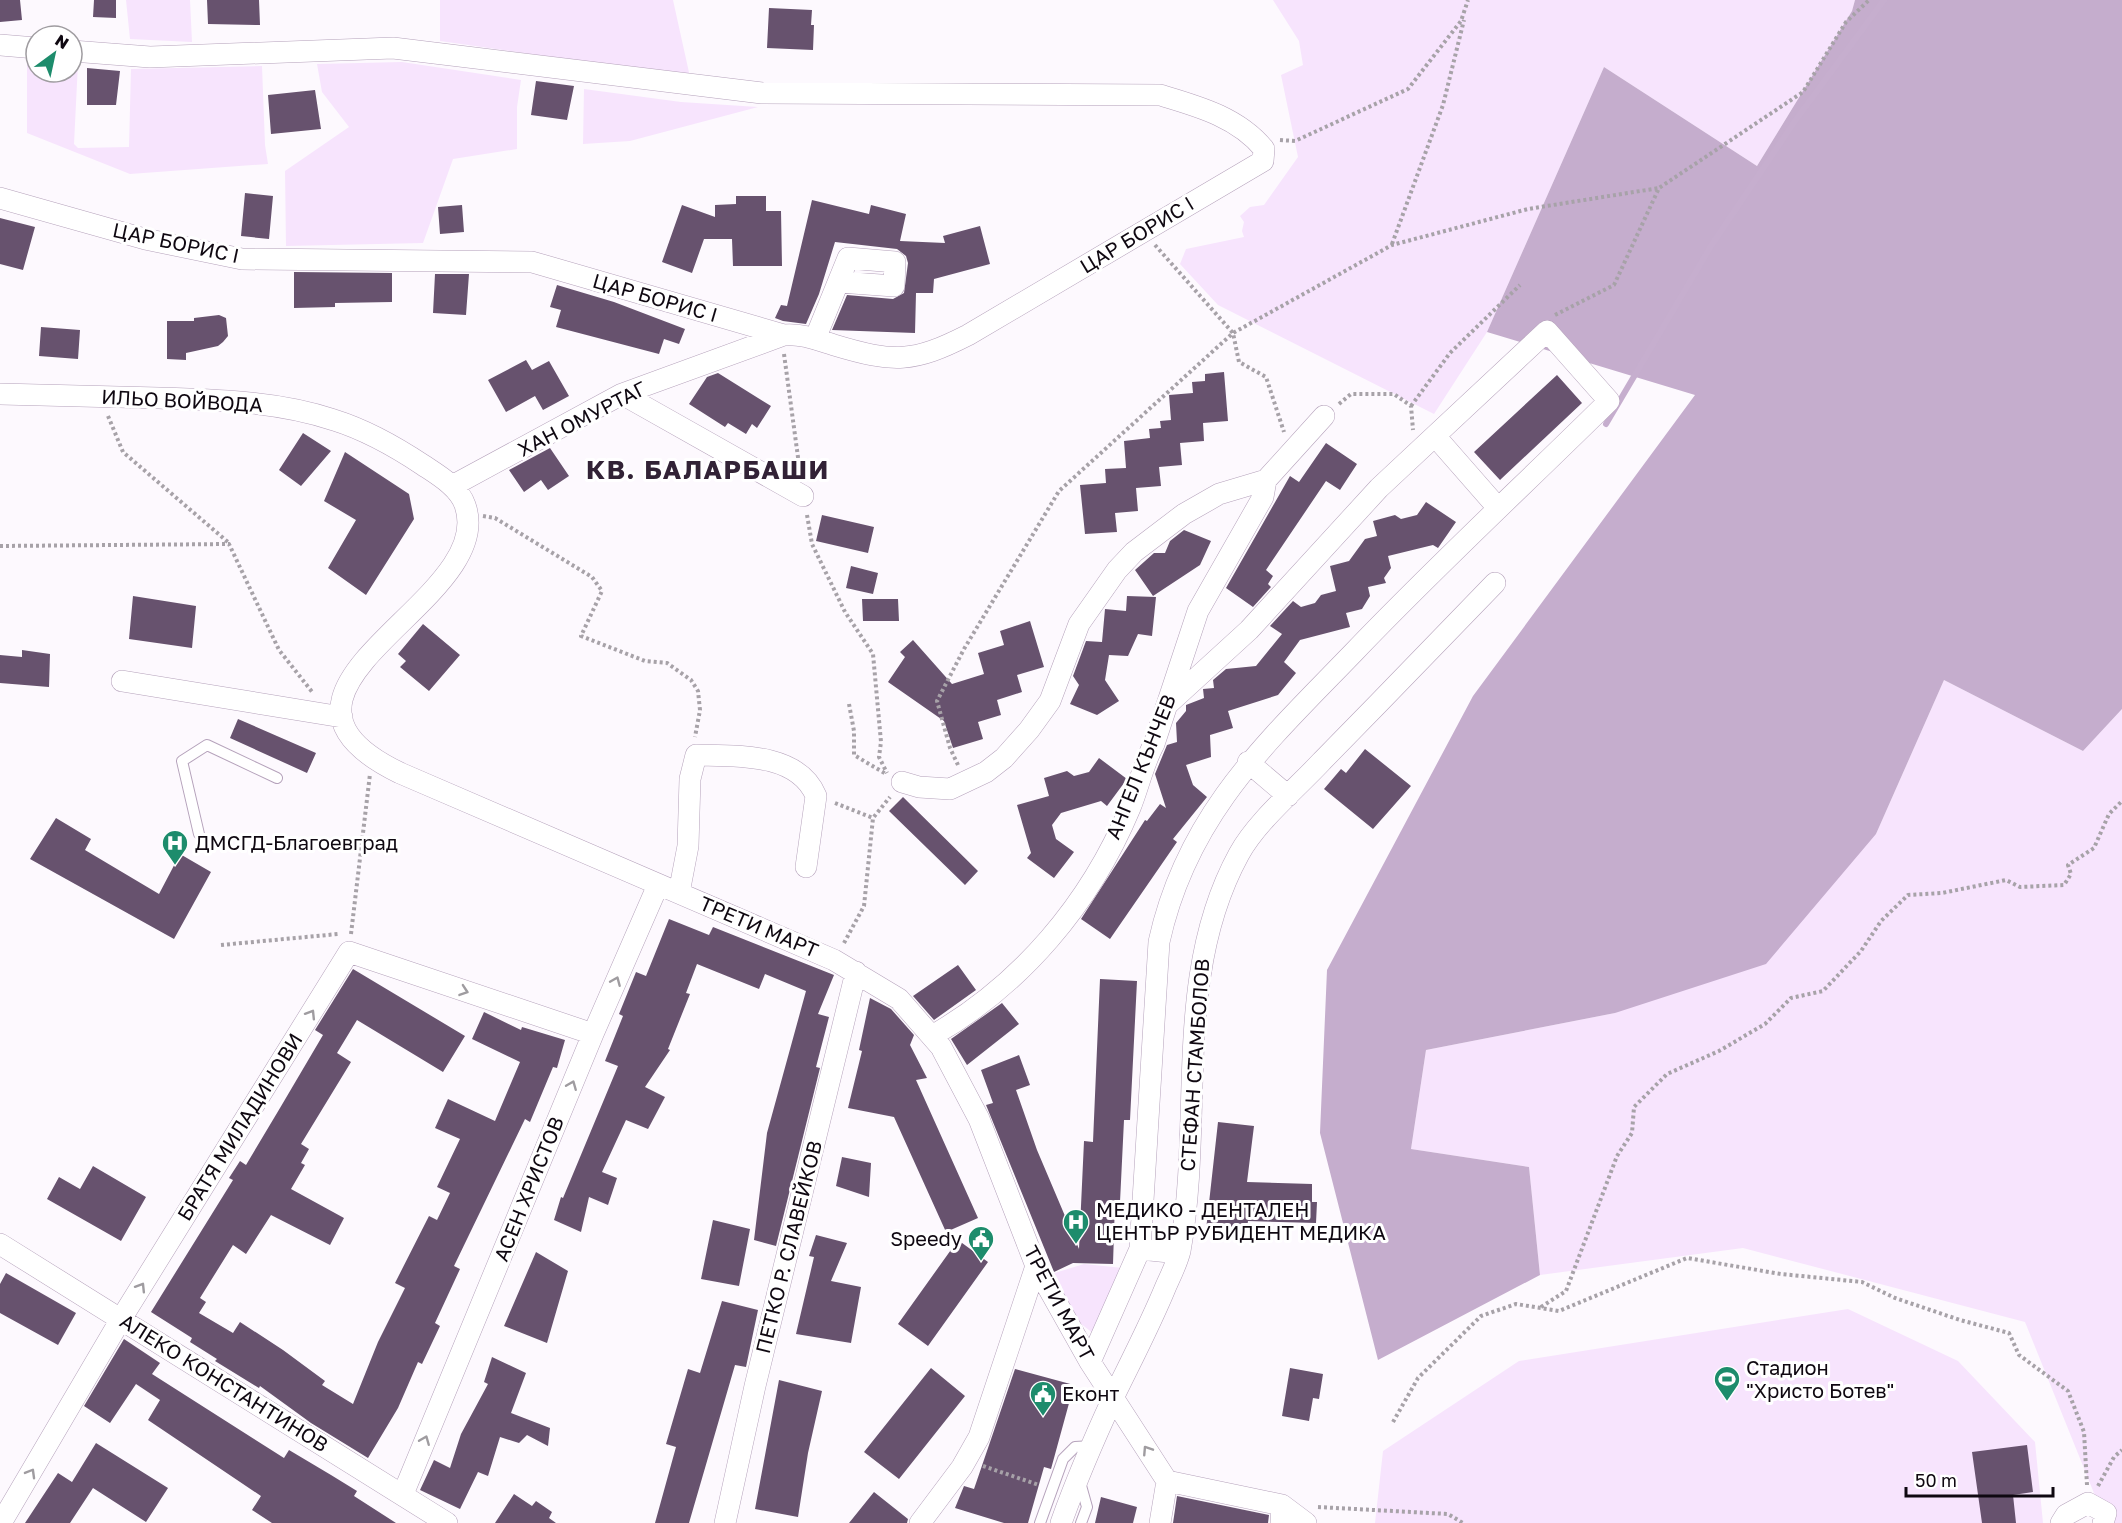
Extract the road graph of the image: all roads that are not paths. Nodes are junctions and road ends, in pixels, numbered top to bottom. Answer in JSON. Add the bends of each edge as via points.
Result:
{"nodes":[{"id":1,"x":0,"y":45,"type":"edge"},
{"id":2,"x":24,"y":47,"type":"edge"},
{"id":3,"x":84,"y":52,"type":"edge"},
{"id":4,"x":0,"y":198,"type":"edge"},
{"id":5,"x":839,"y":282,"type":"dead end"},
{"id":6,"x":788,"y":335,"type":"junction"},
{"id":7,"x":816,"y":339,"type":"junction"},
{"id":8,"x":0,"y":394,"type":"edge"},
{"id":9,"x":622,"y":394,"type":"junction"},
{"id":10,"x":1324,"y":416,"type":"road end"},
{"id":11,"x":1428,"y":430,"type":"junction"},
{"id":12,"x":1266,"y":480,"type":"junction"},
{"id":13,"x":452,"y":486,"type":"junction"},
{"id":14,"x":803,"y":496,"type":"road end"},
{"id":15,"x":1498,"y":508,"type":"junction"},
{"id":16,"x":1495,"y":583,"type":"dead end"},
{"id":17,"x":123,"y":681,"type":"dead end"},
{"id":18,"x":1168,"y":704,"type":"junction"},
{"id":19,"x":334,"y":716,"type":"junction"},
{"id":20,"x":1248,"y":762,"type":"junction"},
{"id":21,"x":277,"y":778,"type":"dead end"},
{"id":22,"x":902,"y":782,"type":"road end"},
{"id":23,"x":1288,"y":796,"type":"junction"},
{"id":24,"x":199,"y":834,"type":"dead end"},
{"id":25,"x":806,"y":867,"type":"dead end"},
{"id":26,"x":658,"y":885,"type":"junction"},
{"id":27,"x":679,"y":893,"type":"junction"},
{"id":28,"x":856,"y":972,"type":"junction"},
{"id":29,"x":593,"y":1034,"type":"junction"},
{"id":30,"x":932,"y":1036,"type":"junction"},
{"id":31,"x":0,"y":1244,"type":"edge"},
{"id":32,"x":1140,"y":1249,"type":"junction"},
{"id":33,"x":1179,"y":1253,"type":"junction"},
{"id":34,"x":1036,"y":1266,"type":"junction"},
{"id":35,"x":121,"y":1319,"type":"junction"},
{"id":36,"x":1090,"y":1362,"type":"junction"},
{"id":37,"x":1113,"y":1399,"type":"junction"},
{"id":38,"x":1092,"y":1446,"type":"junction"},
{"id":39,"x":1079,"y":1476,"type":"junction"},
{"id":40,"x":1167,"y":1481,"type":"junction"},
{"id":41,"x":403,"y":1494,"type":"junction"},
{"id":42,"x":1282,"y":1514,"type":"edge"},
{"id":43,"x":1312,"y":1515,"type":"edge"},
{"id":44,"x":1,"y":1523,"type":"edge"},
{"id":45,"x":447,"y":1523,"type":"edge"},
{"id":46,"x":725,"y":1523,"type":"edge"},
{"id":47,"x":920,"y":1523,"type":"edge"},
{"id":48,"x":1040,"y":1523,"type":"edge"},
{"id":49,"x":1061,"y":1523,"type":"edge"},
{"id":50,"x":1081,"y":1523,"type":"edge"},
{"id":51,"x":1160,"y":1523,"type":"edge"},
{"id":52,"x":2061,"y":1523,"type":"edge"},
{"id":53,"x":2103,"y":1523,"type":"edge"}],
"edges":[{"from":1,"to":2,"type":"street"},
{"from":3,"to":7,"type":"street","name":"ЦАР БОРИС I","via":[[150,57],[393,48],[762,93],[1160,95],[1200,107],[1237,125],[1264,149],[1263,161],[1029,301],[922,356],[863,354]]},
{"from":4,"to":6,"type":"street","name":"ЦАР БОРИС I","via":[[145,239],[242,259],[532,262]]},
{"from":5,"to":7,"type":"street"},
{"from":6,"to":7,"type":"street","name":"ЦАР БОРИС I"},
{"from":6,"to":9,"type":"street","name":"ХАН ОМУРТАГ"},
{"from":8,"to":13,"type":"street","name":"ИЛЬО ВОЙВОДА","via":[[215,399],[307,412],[384,441]]},
{"from":9,"to":13,"type":"street","name":"ХАН ОМУРТАГ"},
{"from":9,"to":14,"type":"street"},
{"from":10,"to":12,"type":"street"},
{"from":11,"to":15,"type":"street"},
{"from":11,"to":15,"type":"street","via":[[1547,331],[1609,401]]},
{"from":11,"to":18,"type":"street","via":[[1249,630]]},
{"from":12,"to":18,"type":"street","name":"АНГЕЛ КЪНЧЕВ","via":[[1263,497],[1198,611]]},
{"from":12,"to":22,"type":"street","via":[[1219,494],[1184,514],[1134,552],[1085,613],[1071,639],[1062,675],[1050,701],[995,765],[950,789]]},
{"from":13,"to":19,"type":"street","via":[[467,513],[463,543],[435,587],[355,670]]},
{"from":15,"to":20,"type":"street"},
{"from":16,"to":23,"type":"street","name":"СТЕФАН СТАМБОЛОВ"},
{"from":17,"to":19,"type":"street"},
{"from":18,"to":30,"type":"street","name":"АНГЕЛ КЪНЧЕВ","via":[[1130,808],[1093,879],[1061,924],[1004,987]]},
{"from":19,"to":26,"type":"street","name":"ТРЕТИ МАРТ","via":[[352,742],[372,759]]},
{"from":20,"to":23,"type":"street"},
{"from":20,"to":32,"type":"street","via":[[1188,856],[1162,927]]},
{"from":21,"to":24,"type":"lane","via":[[207,745],[182,761]]},
{"from":23,"to":33,"type":"street","name":"СТЕФАН СТАМБОЛОВ","via":[[1241,850],[1221,891],[1204,943]]},
{"from":25,"to":27,"type":"street","via":[[816,796],[813,787],[775,763],[754,756],[696,755],[690,779],[688,846]]},
{"from":26,"to":27,"type":"street","name":"ТРЕТИ МАРТ"},
{"from":29,"to":26,"type":"street","name":"АСЕН ХРИСТОВ","one_way":true},
{"from":27,"to":28,"type":"street","name":"ТРЕТИ МАРТ"},
{"from":28,"to":30,"type":"street","name":"ТРЕТИ МАРТ","via":[[899,999]]},
{"from":28,"to":46,"type":"street","name":"ПЕТКО Р. СЛАВЕЙКОВ"},
{"from":35,"to":29,"type":"street","name":"БРАТЯ МИЛАДИНОВИ","one_way":true,"via":[[350,944]]},
{"from":41,"to":29,"type":"street","name":"АСЕН ХРИСТОВ","one_way":true},
{"from":30,"to":34,"type":"street","name":"ТРЕТИ МАРТ","via":[[979,1119]]},
{"from":31,"to":35,"type":"street","name":"АЛЕКО КОНСТАНТИНОВ"},
{"from":32,"to":33,"type":"street"},
{"from":32,"to":36,"type":"street"},
{"from":33,"to":37,"type":"street","name":"СТЕФАН СТАМБОЛОВ","via":[[1149,1329]]},
{"from":34,"to":36,"type":"street","name":"ТРЕТИ МАРТ"},
{"from":34,"to":47,"type":"street","via":[[979,1437]]},
{"from":35,"to":41,"type":"street","name":"АЛЕКО КОНСТАНТИНОВ"},
{"from":44,"to":35,"type":"street","name":"БРАТЯ МИЛАДИНОВИ","one_way":true},
{"from":36,"to":37,"type":"street","name":"ТРЕТИ МАРТ"},
{"from":37,"to":38,"type":"street","name":"СТЕФАН СТАМБОЛОВ"},
{"from":40,"to":37,"type":"street","name":"ТРЕТИ МАРТ","one_way":true},
{"from":38,"to":39,"type":"street","name":"СТЕФАН СТАМБОЛОВ"},
{"from":38,"to":48,"type":"lane","via":[[1075,1447],[1063,1460]]},
{"from":39,"to":49,"type":"street","name":"СТЕФАН СТАМБОЛОВ"},
{"from":39,"to":50,"type":"lane","via":[[1087,1507]]},
{"from":40,"to":42,"type":"street"},
{"from":40,"to":51,"type":"street"},
{"from":41,"to":45,"type":"street","name":"АЛЕКО КОНСТАНТИНОВ"},
{"from":42,"to":43,"type":"street"},
{"from":52,"to":53,"type":"street","via":[[2066,1515],[2088,1503],[2106,1513]]}]}
